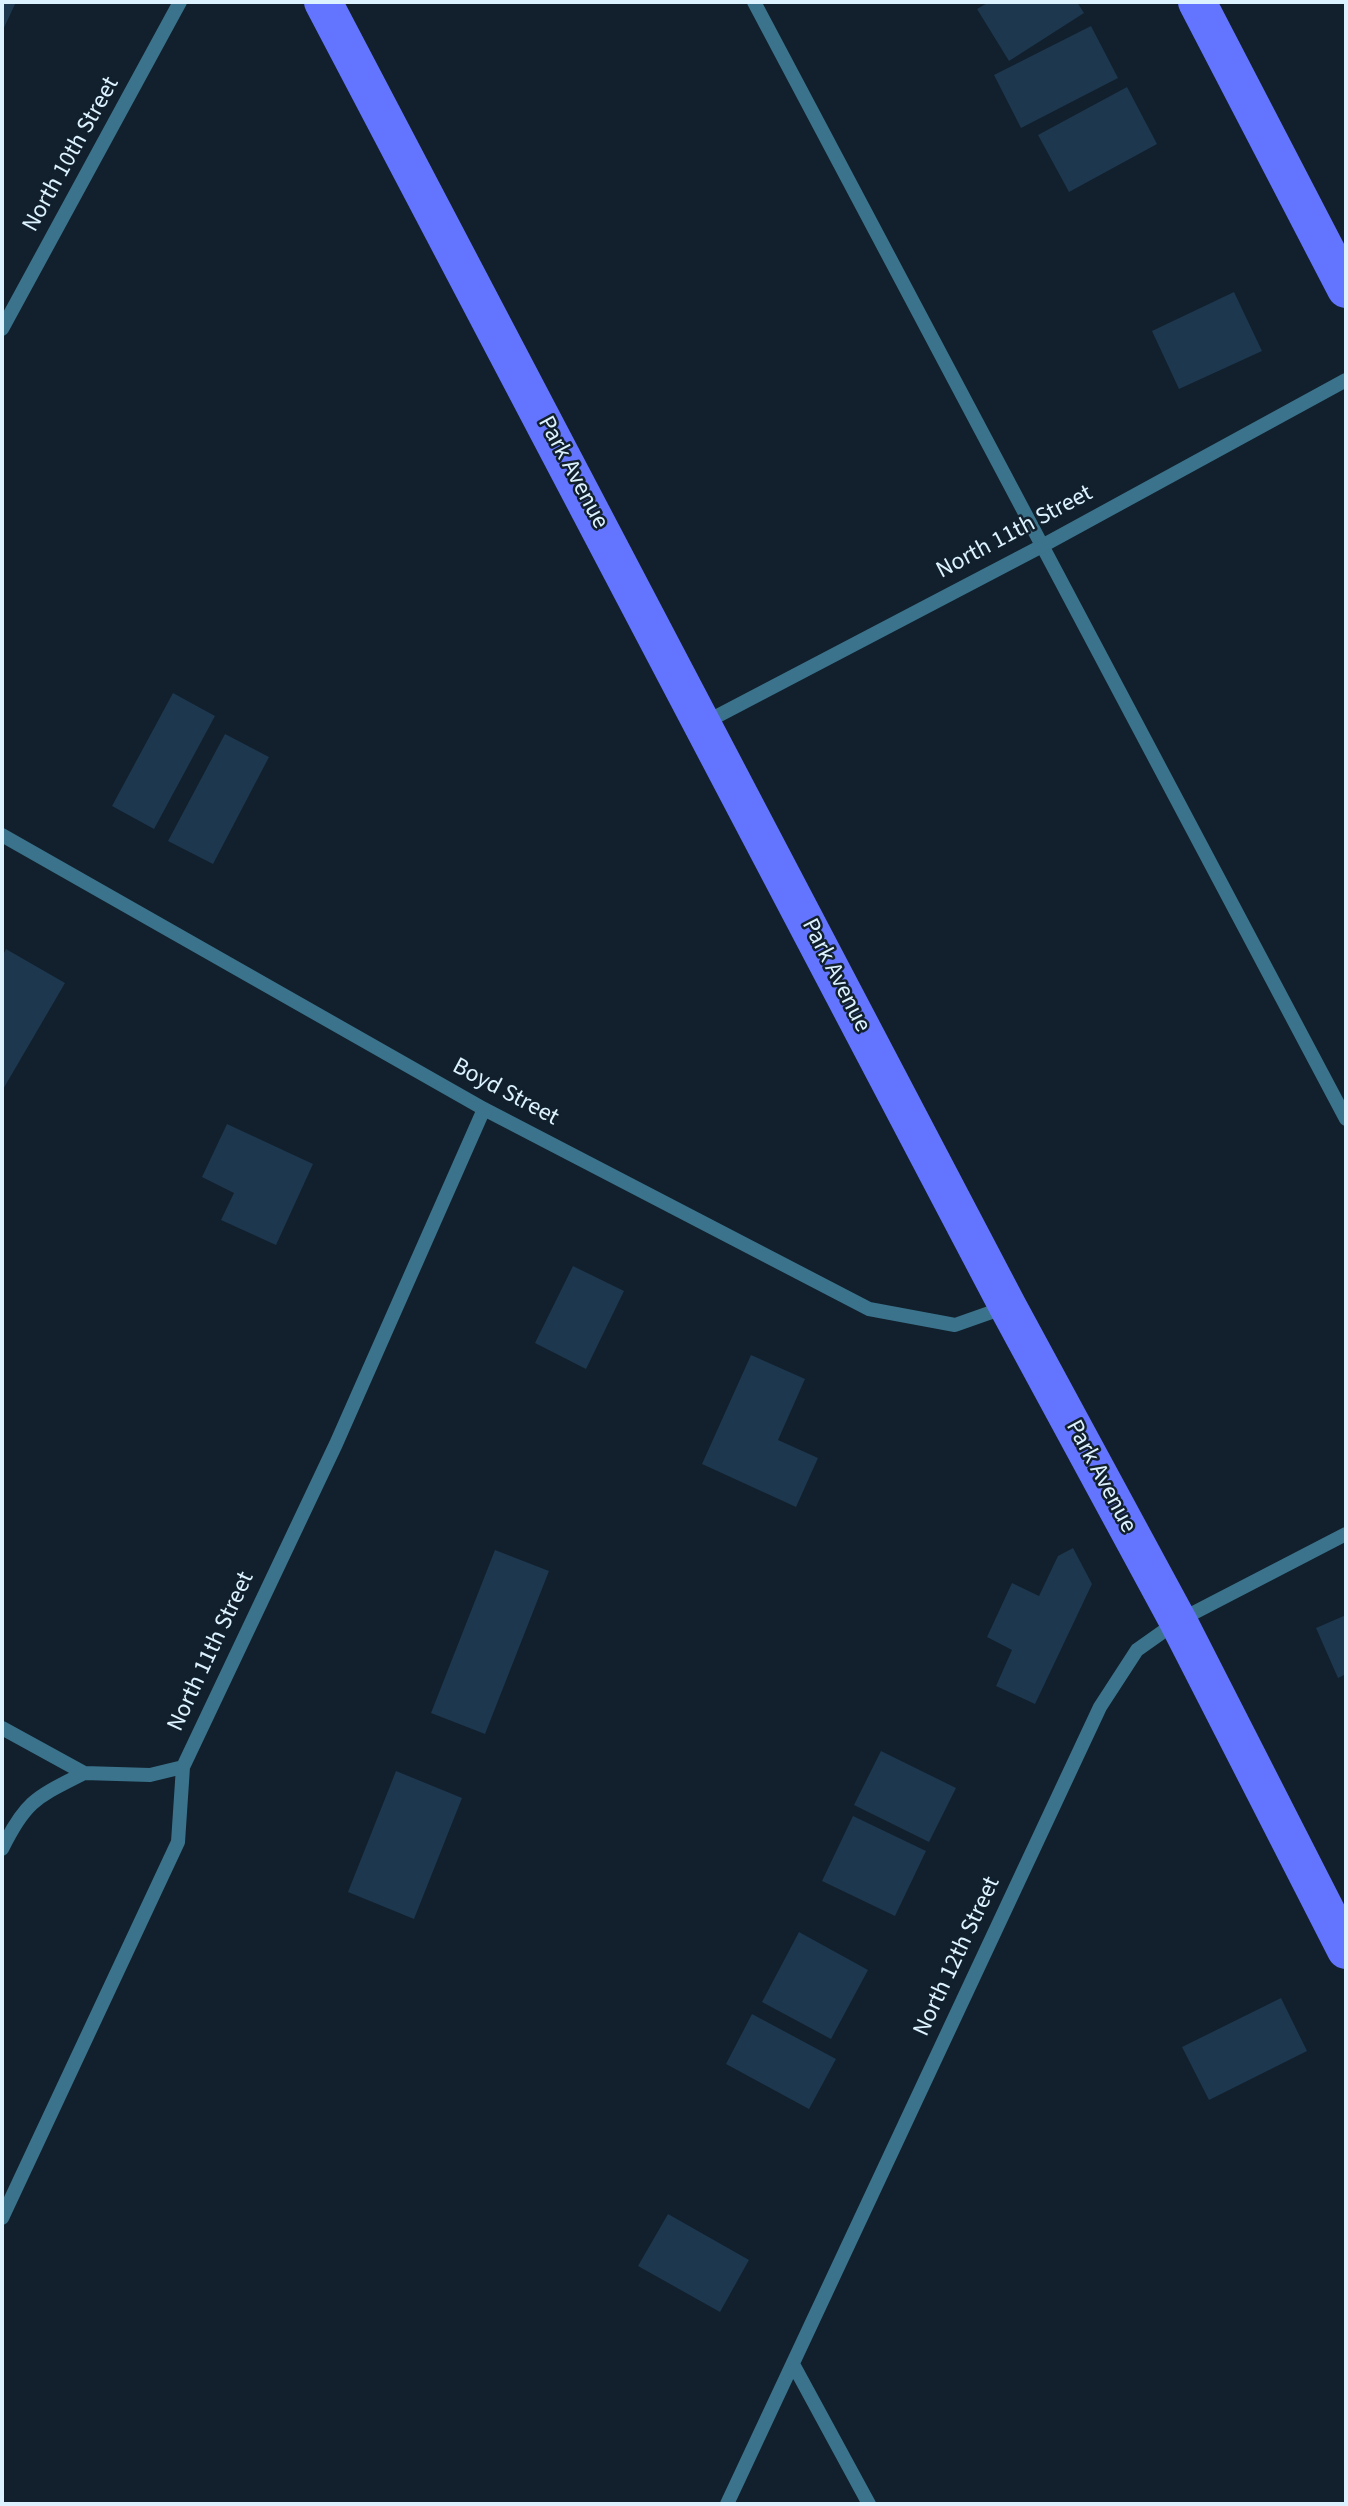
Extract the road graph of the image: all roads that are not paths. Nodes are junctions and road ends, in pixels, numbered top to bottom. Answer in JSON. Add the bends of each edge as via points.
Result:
{"nodes":[{"id":1,"x":180,"y":2,"type":"edge"},
{"id":2,"x":323,"y":2,"type":"edge"},
{"id":3,"x":754,"y":2,"type":"edge"},
{"id":4,"x":1197,"y":2,"type":"edge"},
{"id":5,"x":1346,"y":289,"type":"edge"},
{"id":6,"x":2,"y":329,"type":"edge"},
{"id":7,"x":1346,"y":380,"type":"edge"},
{"id":8,"x":1042,"y":546,"type":"junction"},
{"id":9,"x":704,"y":723,"type":"junction"},
{"id":10,"x":2,"y":835,"type":"edge"},
{"id":11,"x":484,"y":1109,"type":"junction"},
{"id":12,"x":1346,"y":1119,"type":"edge"},
{"id":13,"x":1007,"y":1307,"type":"junction"},
{"id":14,"x":1346,"y":1534,"type":"edge"},
{"id":15,"x":1178,"y":1621,"type":"junction"},
{"id":16,"x":2,"y":1728,"type":"edge"},
{"id":17,"x":183,"y":1767,"type":"junction"},
{"id":18,"x":84,"y":1773,"type":"junction"},
{"id":19,"x":2,"y":1849,"type":"edge"},
{"id":20,"x":1346,"y":1950,"type":"edge"},
{"id":21,"x":2,"y":2218,"type":"edge"},
{"id":22,"x":793,"y":2364,"type":"junction"},
{"id":23,"x":727,"y":2504,"type":"edge"},
{"id":24,"x":869,"y":2504,"type":"edge"}],
"edges":[{"from":1,"to":6,"type":"street","name":"North 10th Street"},
{"from":2,"to":9,"type":"main road","name":"Park Avenue"},
{"from":3,"to":8,"type":"street"},
{"from":4,"to":5,"type":"main road"},
{"from":7,"to":8,"type":"street","name":"North 11th Street"},
{"from":8,"to":9,"type":"street","name":"North 11th Street"},
{"from":8,"to":12,"type":"street"},
{"from":9,"to":13,"type":"main road","name":"Park Avenue"},
{"from":10,"to":11,"type":"street","name":"Boyd Street"},
{"from":11,"to":13,"type":"street","name":"Boyd Street","via":[[869,1309],[955,1325]]},
{"from":11,"to":17,"type":"street","name":"North 11th Street","via":[[336,1444]]},
{"from":13,"to":15,"type":"main road","name":"Park Avenue"},
{"from":14,"to":15,"type":"street","name":"North 12th Street"},
{"from":15,"to":20,"type":"main road","name":"Park Avenue"},
{"from":15,"to":22,"type":"street","name":"North 12th Street","via":[[1137,1650],[1100,1707]]},
{"from":16,"to":18,"type":"street"},
{"from":17,"to":18,"type":"street","via":[[150,1775]]},
{"from":17,"to":21,"type":"street","name":"North 11th Street","via":[[178,1842]]},
{"from":18,"to":19,"type":"street","via":[[33,1799]]},
{"from":22,"to":23,"type":"street","name":"North 12th Street"},
{"from":22,"to":24,"type":"street"}]}
